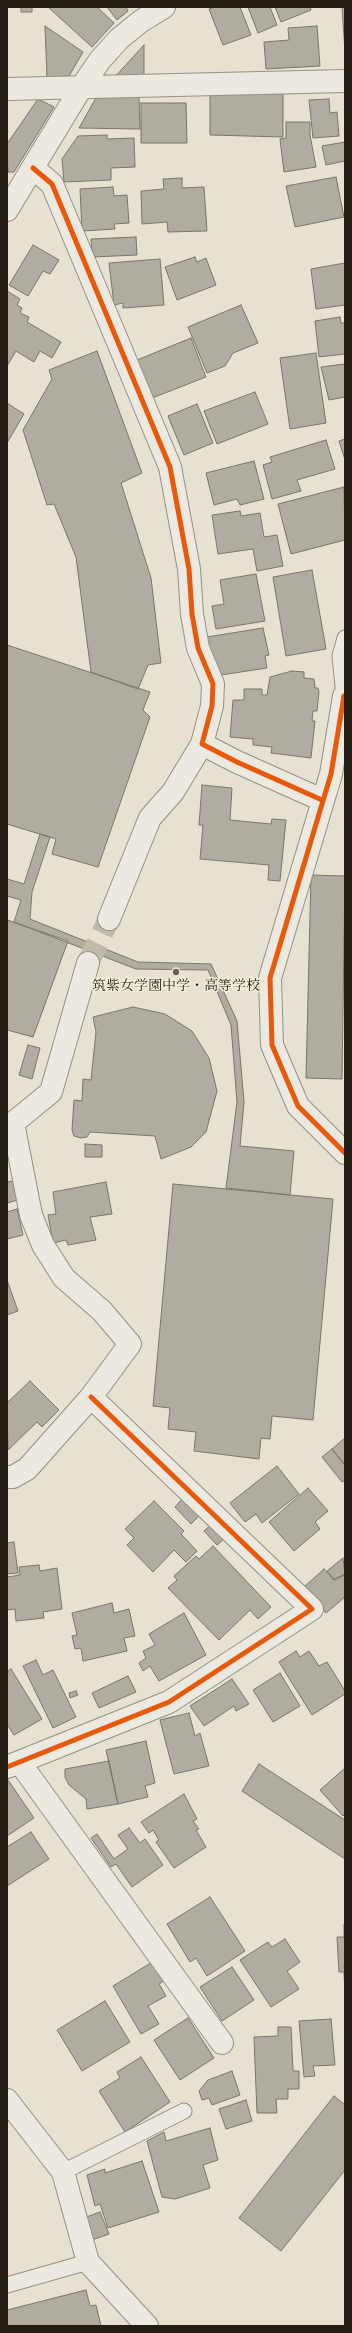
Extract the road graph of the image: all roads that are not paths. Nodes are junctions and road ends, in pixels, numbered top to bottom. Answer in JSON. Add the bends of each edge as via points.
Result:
{"nodes":[{"id":1,"x":164,"y":7,"type":"edge"},
{"id":2,"x":345,"y":81,"type":"edge"},
{"id":3,"x":81,"y":88,"type":"junction"},
{"id":4,"x":7,"y":89,"type":"edge"},
{"id":5,"x":32,"y":168,"type":"junction"},
{"id":6,"x":7,"y":210,"type":"edge"},
{"id":7,"x":345,"y":638,"type":"edge"},
{"id":8,"x":344,"y":696,"type":"edge"},
{"id":9,"x":202,"y":744,"type":"junction"},
{"id":10,"x":322,"y":800,"type":"junction"},
{"id":11,"x":109,"y":919,"type":"tunnel mouth"},
{"id":12,"x":88,"y":963,"type":"tunnel mouth"},
{"id":13,"x":10,"y":1123,"type":"edge"},
{"id":14,"x":345,"y":1153,"type":"edge"},
{"id":15,"x":91,"y":1398,"type":"junction"},
{"id":16,"x":7,"y":1477,"type":"edge"},
{"id":17,"x":14,"y":1765,"type":"edge"},
{"id":18,"x":222,"y":2043,"type":"dead end"},
{"id":19,"x":7,"y":2100,"type":"edge"},
{"id":20,"x":184,"y":2111,"type":"dead end"},
{"id":21,"x":63,"y":2172,"type":"junction"},
{"id":22,"x":88,"y":2262,"type":"junction"},
{"id":23,"x":7,"y":2285,"type":"edge"},
{"id":24,"x":147,"y":2326,"type":"edge"}],
"edges":[{"from":1,"to":3,"type":"street","via":[[119,39]]},
{"from":2,"to":3,"type":"street"},
{"from":3,"to":4,"type":"street"},
{"from":3,"to":5,"type":"street"},
{"from":5,"to":6,"type":"street"},
{"from":5,"to":9,"type":"street","via":[[52,184],[170,467],[189,569],[192,614],[198,648],[213,684],[212,706]]},
{"from":7,"to":8,"type":"lane","via":[[340,656]]},
{"from":8,"to":10,"type":"street","via":[[331,774]]},
{"from":9,"to":10,"type":"street"},
{"from":9,"to":11,"type":"street","via":[[173,792],[150,818]]},
{"from":10,"to":14,"type":"street","via":[[270,978],[272,1045],[298,1106]]},
{"from":12,"to":13,"type":"street","via":[[51,1092]]},
{"from":13,"to":15,"type":"street","via":[[31,1215],[43,1245],[64,1278],[102,1311],[130,1344]]},
{"from":15,"to":16,"type":"street","via":[[27,1469],[13,1477]]},
{"from":15,"to":17,"type":"street","via":[[312,1609],[169,1702]]},
{"from":17,"to":18,"type":"street"},
{"from":19,"to":21,"type":"street"},
{"from":20,"to":21,"type":"lane"},
{"from":21,"to":22,"type":"street"},
{"from":22,"to":23,"type":"lane"},
{"from":22,"to":24,"type":"street"}]}
